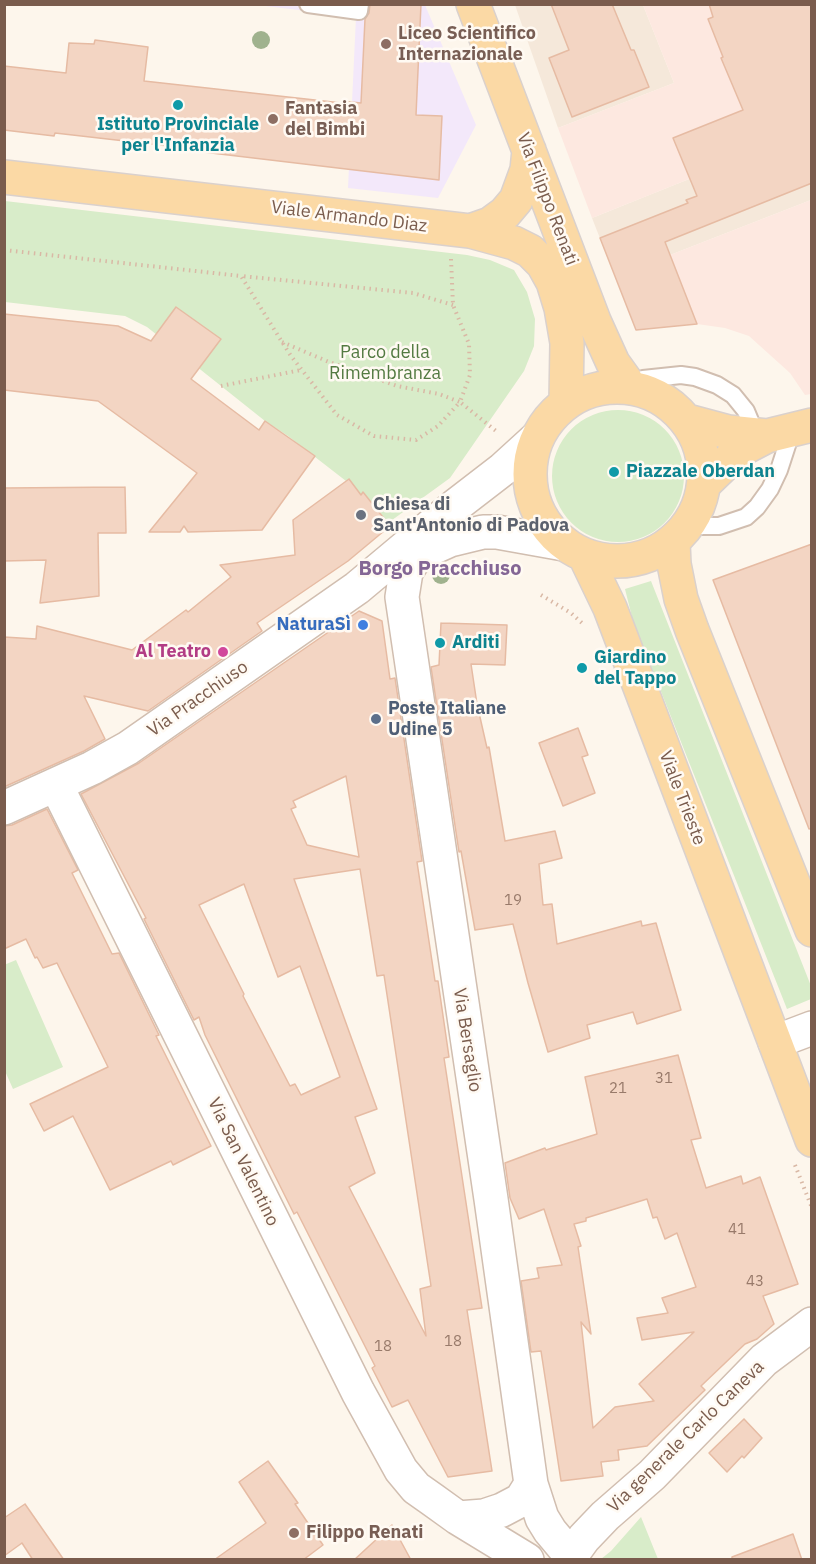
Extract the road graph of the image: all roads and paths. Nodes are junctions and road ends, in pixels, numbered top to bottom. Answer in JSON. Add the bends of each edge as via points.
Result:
{"nodes":[{"id":1,"x":308,"y":4,"type":"edge"},
{"id":2,"x":360,"y":4,"type":"edge"},
{"id":3,"x":474,"y":4,"type":"edge"},
{"id":4,"x":529,"y":150,"type":"junction"},
{"id":5,"x":4,"y":177,"type":"edge"},
{"id":6,"x":460,"y":243,"type":"junction"},
{"id":7,"x":4,"y":250,"type":"edge"},
{"id":8,"x":241,"y":276,"type":"junction"},
{"id":9,"x":453,"y":305,"type":"junction"},
{"id":10,"x":282,"y":342,"type":"junction"},
{"id":11,"x":301,"y":370,"type":"junction"},
{"id":12,"x":221,"y":386,"type":"dead end"},
{"id":13,"x":631,"y":388,"type":"junction"},
{"id":14,"x":460,"y":402,"type":"junction"},
{"id":15,"x":566,"y":402,"type":"junction"},
{"id":16,"x":687,"y":421,"type":"junction"},
{"id":17,"x":496,"y":431,"type":"dead end"},
{"id":18,"x":781,"y":431,"type":"edge"},
{"id":19,"x":537,"y":438,"type":"junction"},
{"id":20,"x":704,"y":484,"type":"junction"},
{"id":21,"x":681,"y":534,"type":"junction"},
{"id":22,"x":575,"y":550,"type":"junction"},
{"id":23,"x":381,"y":570,"type":"junction"},
{"id":24,"x":402,"y":597,"type":"junction"},
{"id":25,"x":56,"y":785,"type":"junction"},
{"id":26,"x":4,"y":808,"type":"edge"},
{"id":27,"x":812,"y":930,"type":"edge"},
{"id":28,"x":812,"y":1028,"type":"edge"},
{"id":29,"x":775,"y":1042,"type":"junction"},
{"id":30,"x":812,"y":1140,"type":"edge"},
{"id":31,"x":812,"y":1324,"type":"edge"},
{"id":32,"x":531,"y":1484,"type":"junction"},
{"id":33,"x":458,"y":1518,"type":"junction"},
{"id":34,"x":570,"y":1558,"type":"edge"},
{"id":35,"x":526,"y":1560,"type":"edge"}],
"edges":[{"from":1,"to":2,"type":"lane","via":[[359,11]]},
{"from":3,"to":4,"type":"main road","name":"Via Filippo Renati"},
{"from":4,"to":6,"type":"main road","via":[[516,200],[505,213]]},
{"from":4,"to":13,"type":"main road","name":"Via Filippo Renati","via":[[594,321],[613,363]]},
{"from":5,"to":6,"type":"main road","name":"Viale Armando Diaz"},
{"from":6,"to":9,"type":"path"},
{"from":6,"to":15,"type":"main road","name":"Viale Armando Diaz","via":[[504,239],[530,251],[543,264],[561,308],[567,343]]},
{"from":7,"to":8,"type":"path"},
{"from":8,"to":9,"type":"path","via":[[413,293]]},
{"from":8,"to":10,"type":"path"},
{"from":9,"to":14,"type":"path","via":[[469,344],[470,375]]},
{"from":10,"to":11,"type":"path"},
{"from":10,"to":14,"type":"path","via":[[397,386]]},
{"from":11,"to":12,"type":"path"},
{"from":11,"to":14,"type":"path","via":[[337,415],[374,436],[416,440],[438,426]]},
{"from":13,"to":15,"type":"main road","via":[[587,391]]},
{"from":13,"to":16,"type":"main road","via":[[672,405]]},
{"from":13,"to":18,"type":"lane","via":[[643,379],[695,377],[733,395],[746,411]]},
{"from":14,"to":17,"type":"path"},
{"from":15,"to":19,"type":"main road","via":[[549,418]]},
{"from":16,"to":18,"type":"main road","via":[[728,432]]},
{"from":16,"to":20,"type":"main road","via":[[704,462]]},
{"from":18,"to":20,"type":"main road","via":[[733,456]]},
{"from":18,"to":21,"type":"lane","via":[[779,470],[757,507],[746,517]]},
{"from":19,"to":22,"type":"main road","via":[[530,461],[530,485],[536,507],[548,528]]},
{"from":19,"to":23,"type":"street","name":"Via Pracchiuso"},
{"from":20,"to":21,"type":"main road","via":[[699,506]]},
{"from":21,"to":22,"type":"main road","via":[[654,553],[632,561],[608,561]]},
{"from":21,"to":27,"type":"main road","via":[[676,576],[681,599]]},
{"from":22,"to":24,"type":"street","name":"Via Bersaglio","via":[[514,534],[483,532],[450,540],[421,553],[413,561],[406,572]]},
{"from":22,"to":29,"type":"main road","name":"Viale Trieste","via":[[610,608]]},
{"from":23,"to":24,"type":"street","name":"Via Bersaglio"},
{"from":23,"to":25,"type":"street","name":"Via Pracchiuso","via":[[128,748]]},
{"from":24,"to":32,"type":"street","name":"Via Bersaglio"},
{"from":25,"to":26,"type":"street","name":"Via Pracchiuso"},
{"from":25,"to":33,"type":"street","name":"Via San Valentino","via":[[392,1455],[416,1488]]},
{"from":28,"to":29,"type":"street"},
{"from":29,"to":30,"type":"main road","name":"Viale Trieste"},
{"from":31,"to":34,"type":"street","name":"Via generale Carlo Caneva","via":[[764,1360],[652,1475],[605,1516]]},
{"from":32,"to":33,"type":"street","via":[[520,1500],[502,1510]]},
{"from":32,"to":34,"type":"street","name":"Via Bersaglio","via":[[542,1518]]},
{"from":33,"to":35,"type":"street","name":"Via San Valentino"}]}
